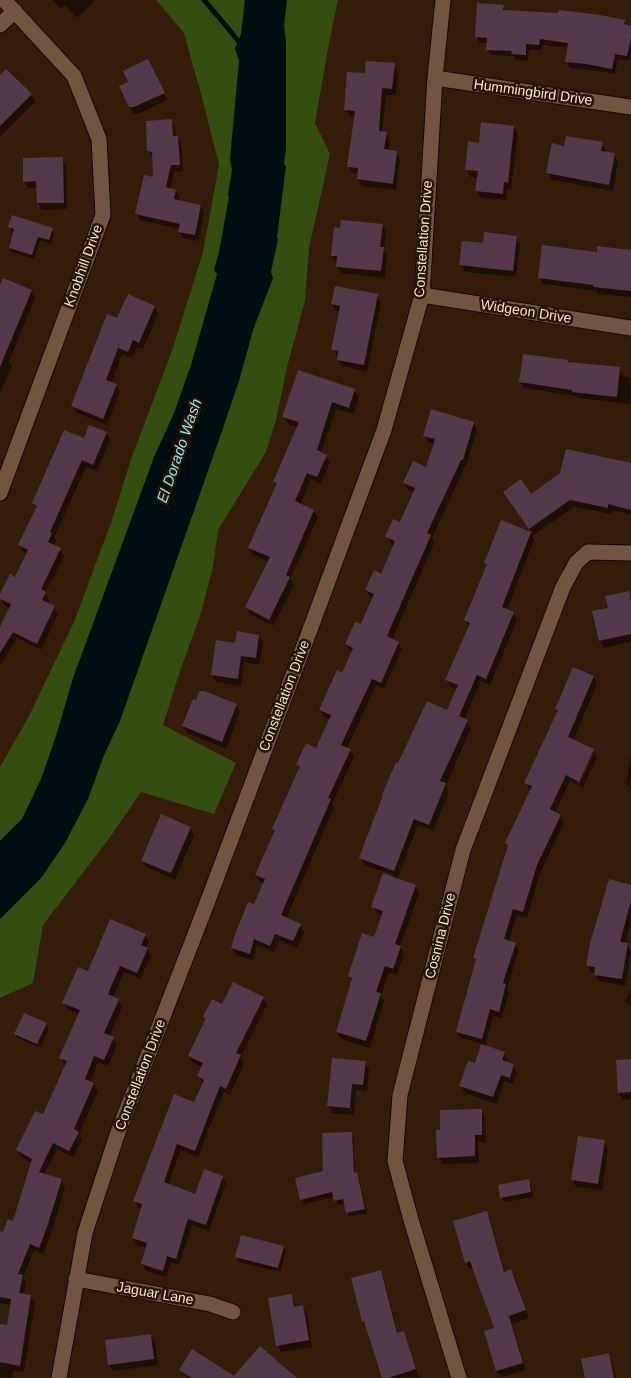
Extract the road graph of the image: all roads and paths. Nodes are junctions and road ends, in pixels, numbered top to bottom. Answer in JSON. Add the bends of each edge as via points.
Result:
{"nodes":[{"id":1,"x":4,"y":0,"type":"edge"},
{"id":2,"x":443,"y":0,"type":"edge"},
{"id":3,"x":15,"y":11,"type":"junction"},
{"id":4,"x":0,"y":25,"type":"edge"},
{"id":5,"x":435,"y":78,"type":"junction"},
{"id":6,"x":631,"y":106,"type":"edge"},
{"id":7,"x":422,"y":295,"type":"junction"},
{"id":8,"x":631,"y":328,"type":"edge"},
{"id":9,"x":0,"y":493,"type":"edge"},
{"id":10,"x":631,"y":553,"type":"edge"},
{"id":11,"x":76,"y":1280,"type":"junction"},
{"id":12,"x":233,"y":1312,"type":"dead end"},
{"id":13,"x":59,"y":1378,"type":"edge"},
{"id":14,"x":459,"y":1378,"type":"edge"}],
"edges":[{"from":1,"to":3,"type":"street","name":"Knobhill Drive"},
{"from":2,"to":5,"type":"street","name":"Constellation Drive"},
{"from":3,"to":4,"type":"street"},
{"from":3,"to":9,"type":"street","name":"Knobhill Drive","via":[[74,76],[99,139],[103,215]]},
{"from":5,"to":6,"type":"street","name":"Hummingbird Drive"},
{"from":5,"to":7,"type":"street","name":"Constellation Drive"},
{"from":7,"to":8,"type":"street","name":"Widgeon Drive"},
{"from":7,"to":11,"type":"street","name":"Constellation Drive","via":[[384,430],[117,1135],[85,1233]]},
{"from":10,"to":14,"type":"street","name":"Cosnina Drive","via":[[588,552],[576,563],[562,587],[463,850],[400,1095],[396,1161]]},
{"from":11,"to":12,"type":"street","name":"Jaguar Lane","via":[[210,1304]]},
{"from":11,"to":13,"type":"street","name":"Constellation Drive"}]}
